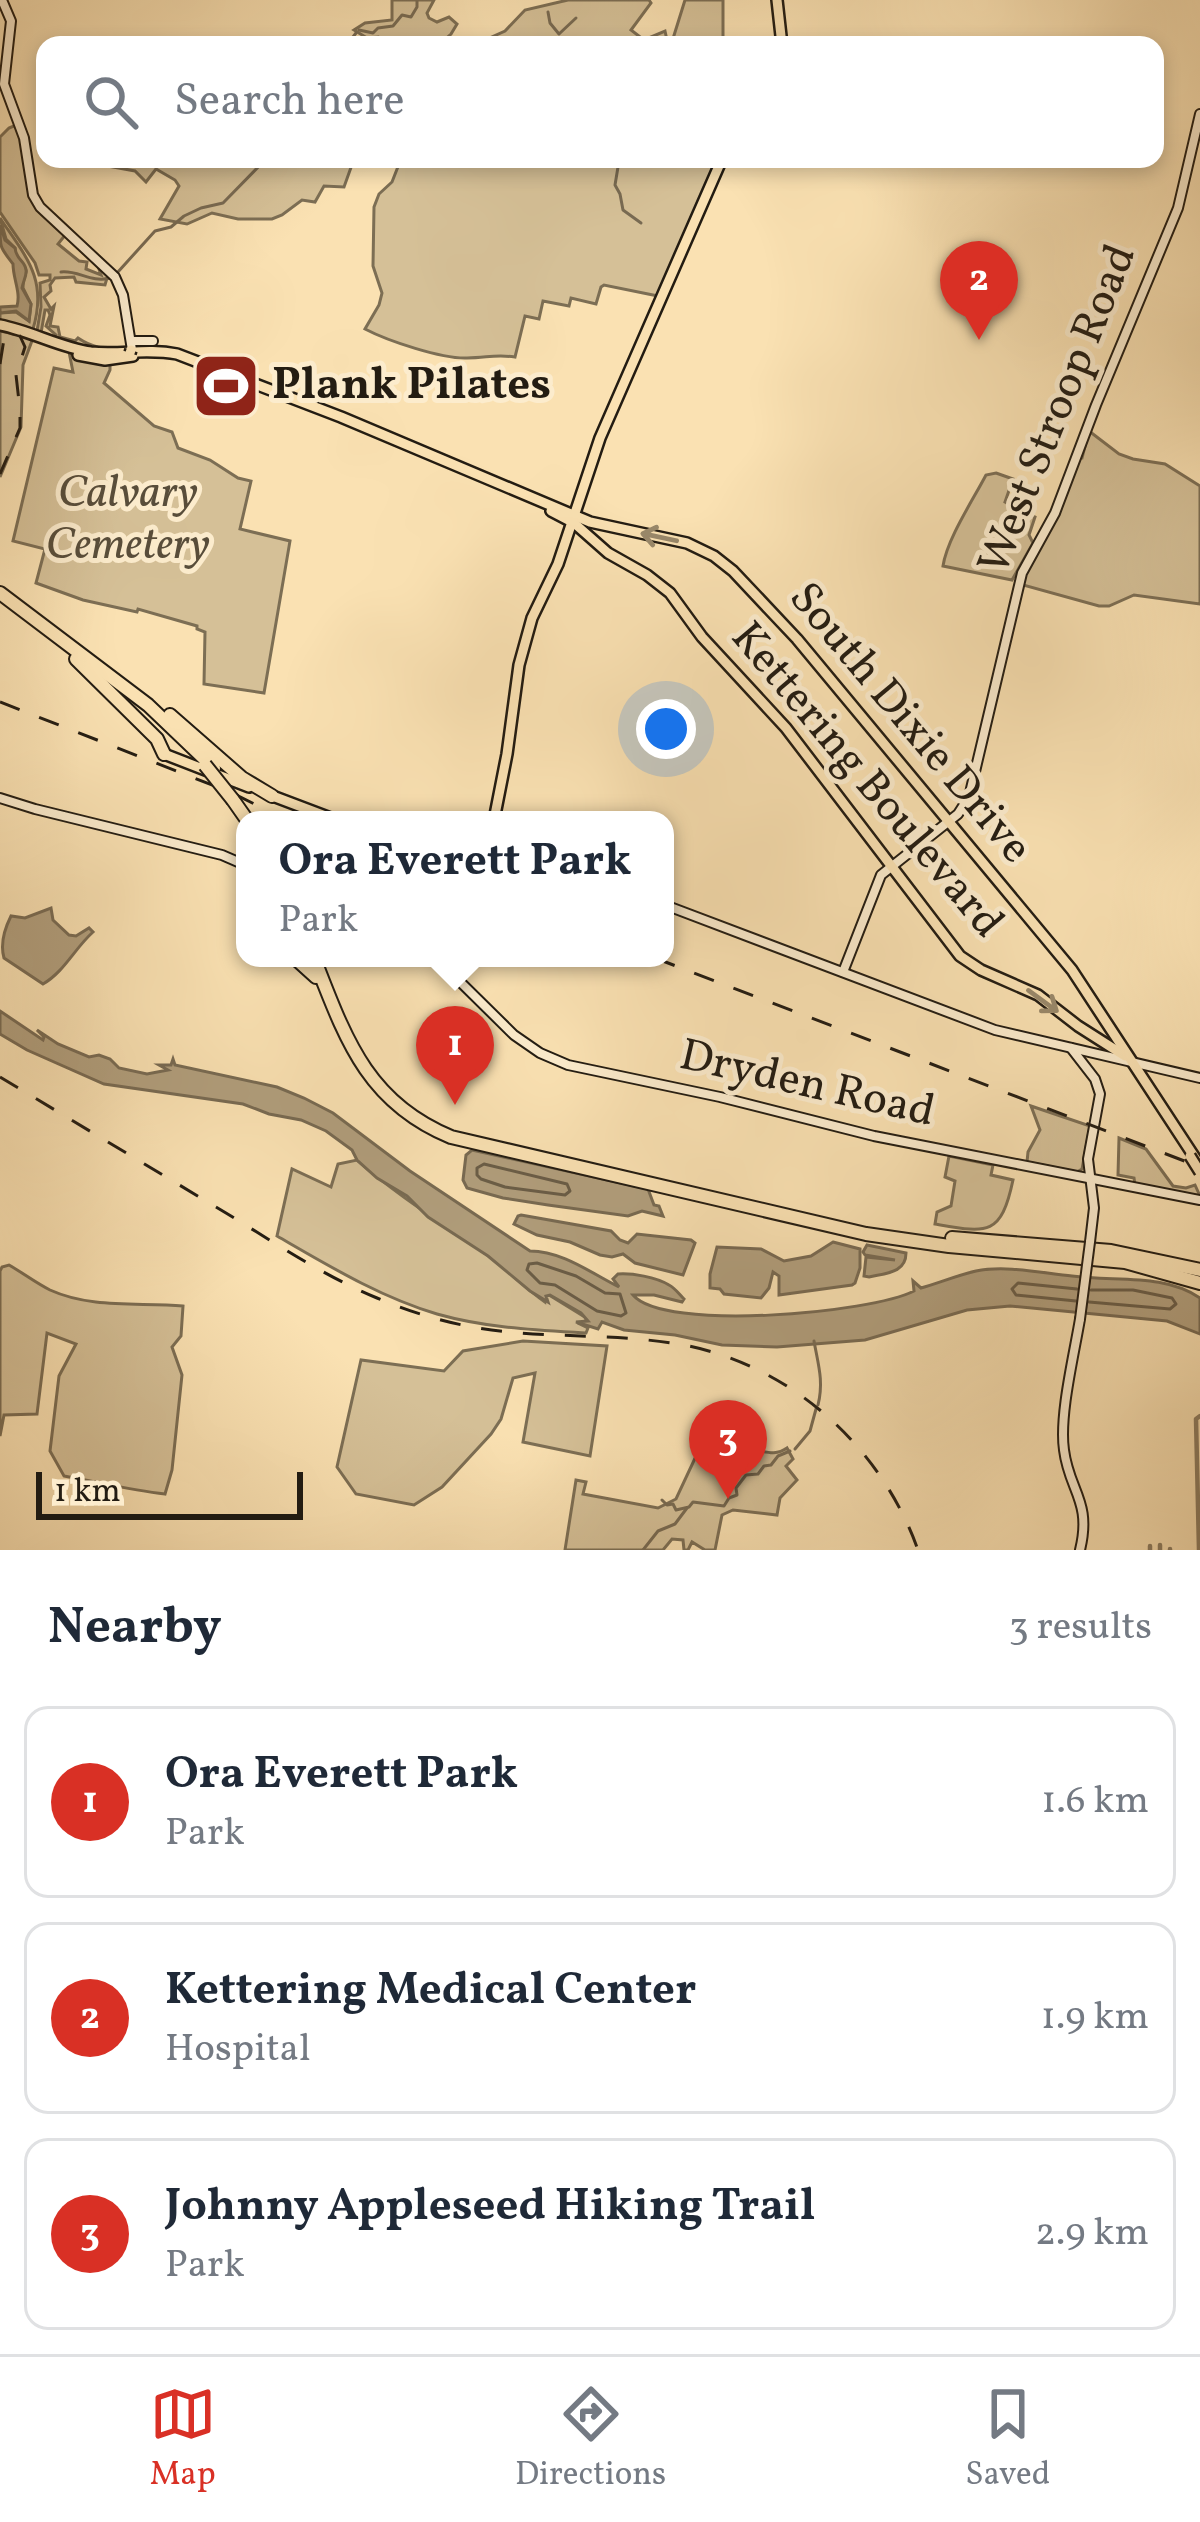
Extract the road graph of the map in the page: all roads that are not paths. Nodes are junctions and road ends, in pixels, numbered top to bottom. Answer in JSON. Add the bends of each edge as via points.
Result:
{"nodes":[{"id":1,"x":2,"y":0,"type":"edge"},
{"id":2,"x":777,"y":0,"type":"edge"},
{"id":3,"x":781,"y":36,"type":"edge"},
{"id":4,"x":1200,"y":114,"type":"edge"},
{"id":5,"x":718,"y":168,"type":"edge"},
{"id":6,"x":0,"y":327,"type":"edge"},
{"id":7,"x":136,"y":350,"type":"junction"},
{"id":8,"x":178,"y":357,"type":"junction"},
{"id":9,"x":499,"y":487,"type":"junction"},
{"id":10,"x":527,"y":498,"type":"junction"},
{"id":11,"x":575,"y":521,"type":"junction"},
{"id":12,"x":0,"y":595,"type":"edge"},
{"id":13,"x":58,"y":642,"type":"junction"},
{"id":14,"x":86,"y":658,"type":"junction"},
{"id":15,"x":158,"y":749,"type":"joint"},
{"id":16,"x":210,"y":767,"type":"junction"},
{"id":17,"x":272,"y":796,"type":"joint"},
{"id":18,"x":0,"y":798,"type":"edge"},
{"id":19,"x":241,"y":801,"type":"edge"},
{"id":20,"x":312,"y":811,"type":"edge"},
{"id":21,"x":496,"y":811,"type":"edge"},
{"id":22,"x":947,"y":822,"type":"junction"},
{"id":23,"x":236,"y":861,"type":"edge"},
{"id":24,"x":891,"y":866,"type":"junction"},
{"id":25,"x":674,"y":908,"type":"edge"},
{"id":26,"x":305,"y":967,"type":"edge"},
{"id":27,"x":321,"y":967,"type":"edge"},
{"id":28,"x":322,"y":967,"type":"edge"},
{"id":29,"x":445,"y":967,"type":"edge"},
{"id":30,"x":844,"y":972,"type":"junction"},
{"id":31,"x":343,"y":1031,"type":"junction"},
{"id":32,"x":1070,"y":1047,"type":"junction"},
{"id":33,"x":1118,"y":1048,"type":"junction"},
{"id":34,"x":1084,"y":1050,"type":"junction"},
{"id":35,"x":1133,"y":1063,"type":"junction"},
{"id":36,"x":1087,"y":1067,"type":"junction"},
{"id":37,"x":1147,"y":1072,"type":"junction"},
{"id":38,"x":1200,"y":1078,"type":"edge"},
{"id":39,"x":1196,"y":1163,"type":"edge"},
{"id":40,"x":1088,"y":1184,"type":"junction"},
{"id":41,"x":1200,"y":1200,"type":"edge"},
{"id":42,"x":1195,"y":1273,"type":"edge"},
{"id":43,"x":1080,"y":1550,"type":"edge"}],
"edges":[{"from":1,"to":7,"type":"main road","via":[[11,20],[4,84],[34,199],[118,281]]},
{"from":2,"to":3,"type":"main road"},
{"from":4,"to":22,"type":"main road","name":"West Stroop Road","via":[[1177,212],[1055,513],[1022,573],[972,788]]},
{"from":5,"to":11,"type":"main road","via":[[587,464]]},
{"from":6,"to":7,"type":"main road","via":[[104,357]]},
{"from":6,"to":7,"type":"main road","via":[[93,358]]},
{"from":7,"to":8,"type":"main road","via":[[154,346]]},
{"from":8,"to":9,"type":"main road"},
{"from":8,"to":9,"type":"main road"},
{"from":9,"to":10,"type":"main road"},
{"from":9,"to":10,"type":"main road"},
{"from":10,"to":11,"type":"main road"},
{"from":10,"to":11,"type":"main road"},
{"from":11,"to":21,"type":"main road","via":[[523,647]]},
{"from":22,"to":11,"type":"main road","name":"South Dixie Drive","one_way":true,"via":[[734,571],[687,543]]},
{"from":11,"to":24,"type":"main road","name":"Kettering Boulevard","via":[[674,598]]},
{"from":12,"to":13,"type":"highway"},
{"from":12,"to":14,"type":"highway"},
{"from":13,"to":15,"type":"highway"},
{"from":13,"to":16,"type":"highway"},
{"from":14,"to":16,"type":"highway"},
{"from":14,"to":19,"type":"highway","via":[[154,702]]},
{"from":15,"to":19,"type":"main road"},
{"from":16,"to":19,"type":"highway","bridge":true},
{"from":17,"to":19,"type":"highway","via":[[247,782]]},
{"from":17,"to":20,"type":"main road"},
{"from":18,"to":23,"type":"main road"},
{"from":22,"to":24,"type":"main road","name":"West Stroop Road"},
{"from":22,"to":33,"type":"main road","name":"South Dixie Drive","via":[[1072,970]]},
{"from":24,"to":30,"type":"main road","name":"West Stroop Road"},
{"from":24,"to":33,"type":"main road","name":"Kettering Boulevard","one_way":true,"via":[[972,970],[1038,994]]},
{"from":25,"to":30,"type":"main road"},
{"from":26,"to":31,"type":"highway"},
{"from":27,"to":31,"type":"highway"},
{"from":28,"to":42,"type":"highway","via":[[356,1049],[381,1082],[454,1130],[896,1231],[1111,1251]]},
{"from":29,"to":40,"type":"main road","name":"Dryden Road","via":[[514,1036],[568,1065]]},
{"from":30,"to":32,"type":"main road","via":[[995,1030]]},
{"from":31,"to":42,"type":"highway","via":[[390,1099],[458,1139],[881,1237]]},
{"from":32,"to":34,"type":"main road"},
{"from":32,"to":36,"type":"main road"},
{"from":32,"to":40,"type":"main road","via":[[1097,1090]]},
{"from":33,"to":34,"type":"main road"},
{"from":33,"to":35,"type":"main road","name":"Kettering Boulevard"},
{"from":34,"to":36,"type":"main road"},
{"from":35,"to":37,"type":"main road"},
{"from":35,"to":39,"type":"main road"},
{"from":36,"to":40,"type":"main road","via":[[1100,1094]]},
{"from":37,"to":38,"type":"main road"},
{"from":37,"to":39,"type":"main road"},
{"from":40,"to":41,"type":"main road","name":"Dryden Road"},
{"from":40,"to":43,"type":"main road","bridge":true,"via":[[1094,1216],[1063,1443],[1083,1512]]}]}
